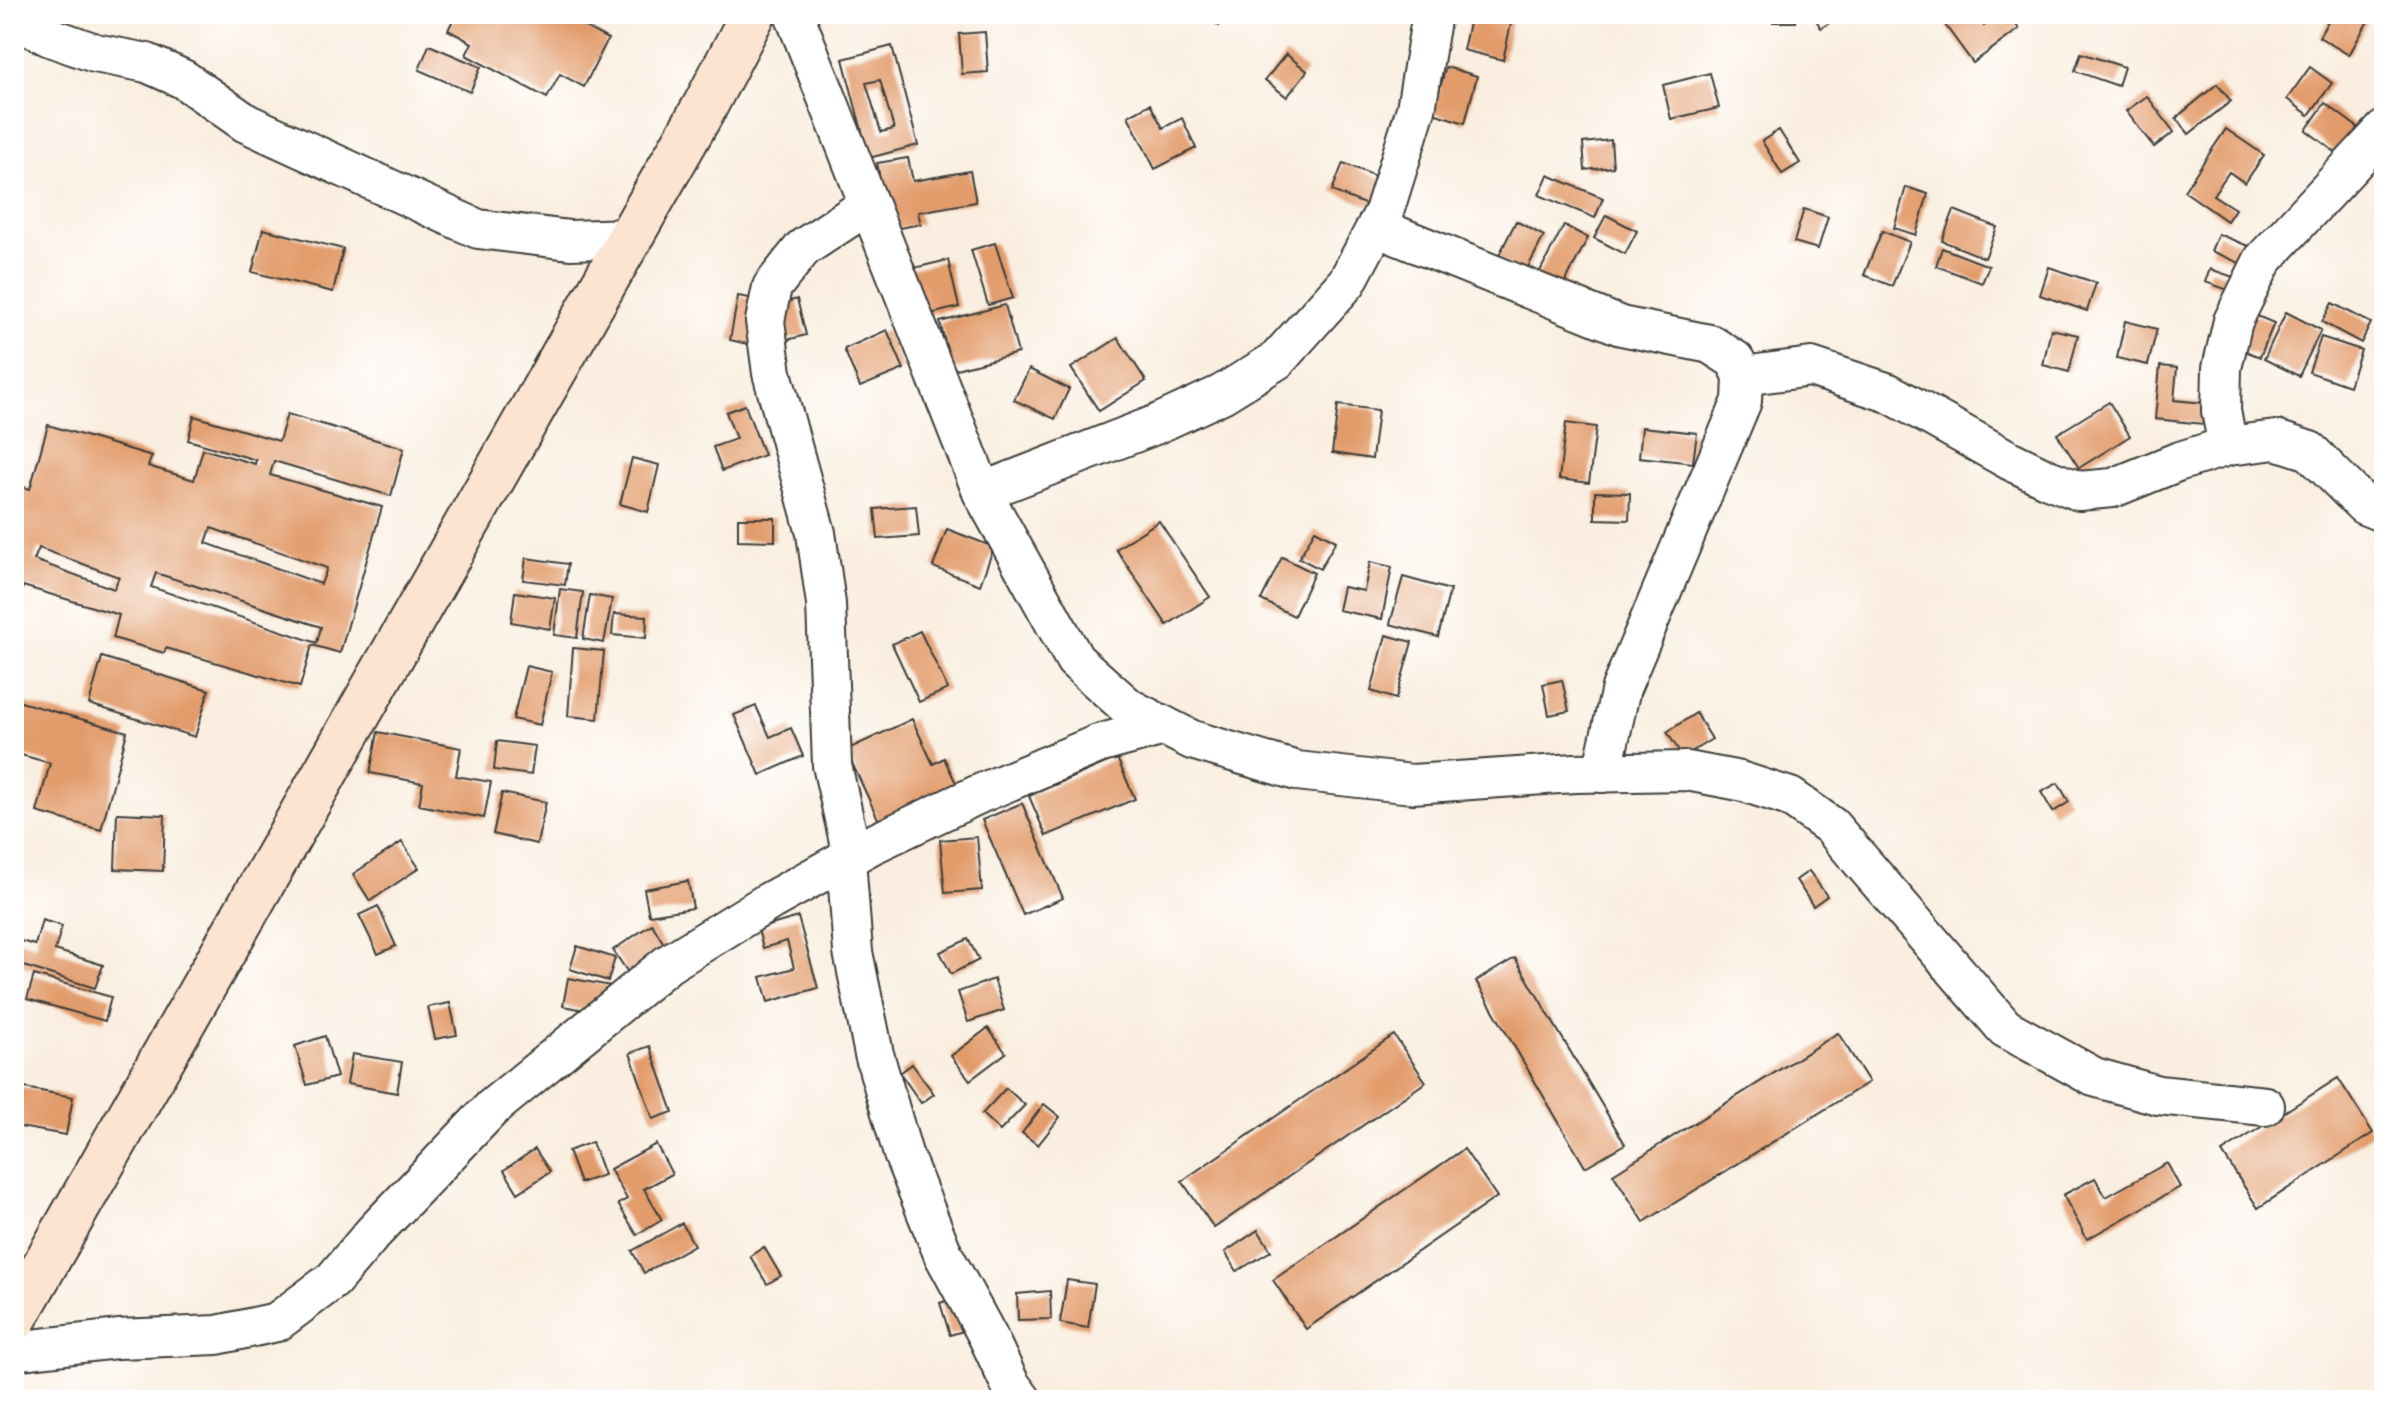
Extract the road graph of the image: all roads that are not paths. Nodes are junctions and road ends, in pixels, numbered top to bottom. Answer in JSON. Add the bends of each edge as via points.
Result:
{"nodes":[{"id":1,"x":753,"y":14,"type":"edge"},
{"id":2,"x":794,"y":14,"type":"edge"},
{"id":3,"x":1432,"y":14,"type":"edge"},
{"id":4,"x":14,"y":19,"type":"edge"},
{"id":5,"x":2384,"y":130,"type":"edge"},
{"id":6,"x":868,"y":205,"type":"junction"},
{"id":7,"x":1376,"y":227,"type":"junction"},
{"id":8,"x":630,"y":238,"type":"junction"},
{"id":9,"x":1743,"y":376,"type":"junction"},
{"id":10,"x":2228,"y":446,"type":"junction"},
{"id":11,"x":982,"y":492,"type":"junction"},
{"id":12,"x":2384,"y":513,"type":"edge"},
{"id":13,"x":1164,"y":726,"type":"junction"},
{"id":14,"x":1602,"y":773,"type":"junction"},
{"id":15,"x":849,"y":857,"type":"junction"},
{"id":16,"x":2265,"y":1106,"type":"dead end"},
{"id":17,"x":14,"y":1319,"type":"edge"},
{"id":18,"x":14,"y":1351,"type":"edge"},
{"id":19,"x":1022,"y":1400,"type":"edge"}],
"edges":[{"from":1,"to":8,"type":"street"},
{"from":2,"to":6,"type":"street"},
{"from":3,"to":7,"type":"street","via":[[1416,109]]},
{"from":4,"to":8,"type":"street","via":[[95,53],[147,63],[213,98],[246,123],[478,229],[570,240]]},
{"from":5,"to":10,"type":"street","via":[[2263,260],[2233,321],[2222,368],[2221,411]]},
{"from":6,"to":11,"type":"street"},
{"from":6,"to":15,"type":"street","via":[[803,248],[772,287],[765,321],[772,373],[816,533],[826,604],[832,765]]},
{"from":7,"to":9,"type":"street","via":[[1621,326],[1710,344],[1735,360]]},
{"from":7,"to":11,"type":"street","via":[[1347,282],[1277,360],[1222,394],[1155,425]]},
{"from":8,"to":17,"type":"street"},
{"from":9,"to":10,"type":"street","via":[[1811,367],[1889,393],[2009,460],[2079,491],[2113,488]]},
{"from":9,"to":14,"type":"street","via":[[1742,401],[1621,688]]},
{"from":10,"to":12,"type":"street","via":[[2276,440],[2310,451],[2364,505]]},
{"from":11,"to":13,"type":"street","via":[[1075,660],[1129,708]]},
{"from":13,"to":14,"type":"street","via":[[1192,740],[1297,771],[1412,784]]},
{"from":13,"to":15,"type":"street","via":[[1098,744]]},
{"from":14,"to":16,"type":"street","via":[[1687,771],[1790,797],[1831,826],[2005,1028],[2094,1077],[2158,1095]]},
{"from":15,"to":18,"type":"street","via":[[668,964],[492,1108],[333,1280],[277,1322],[217,1335]]},
{"from":15,"to":19,"type":"street","via":[[853,952],[874,1054],[903,1154],[943,1254]]}]}
